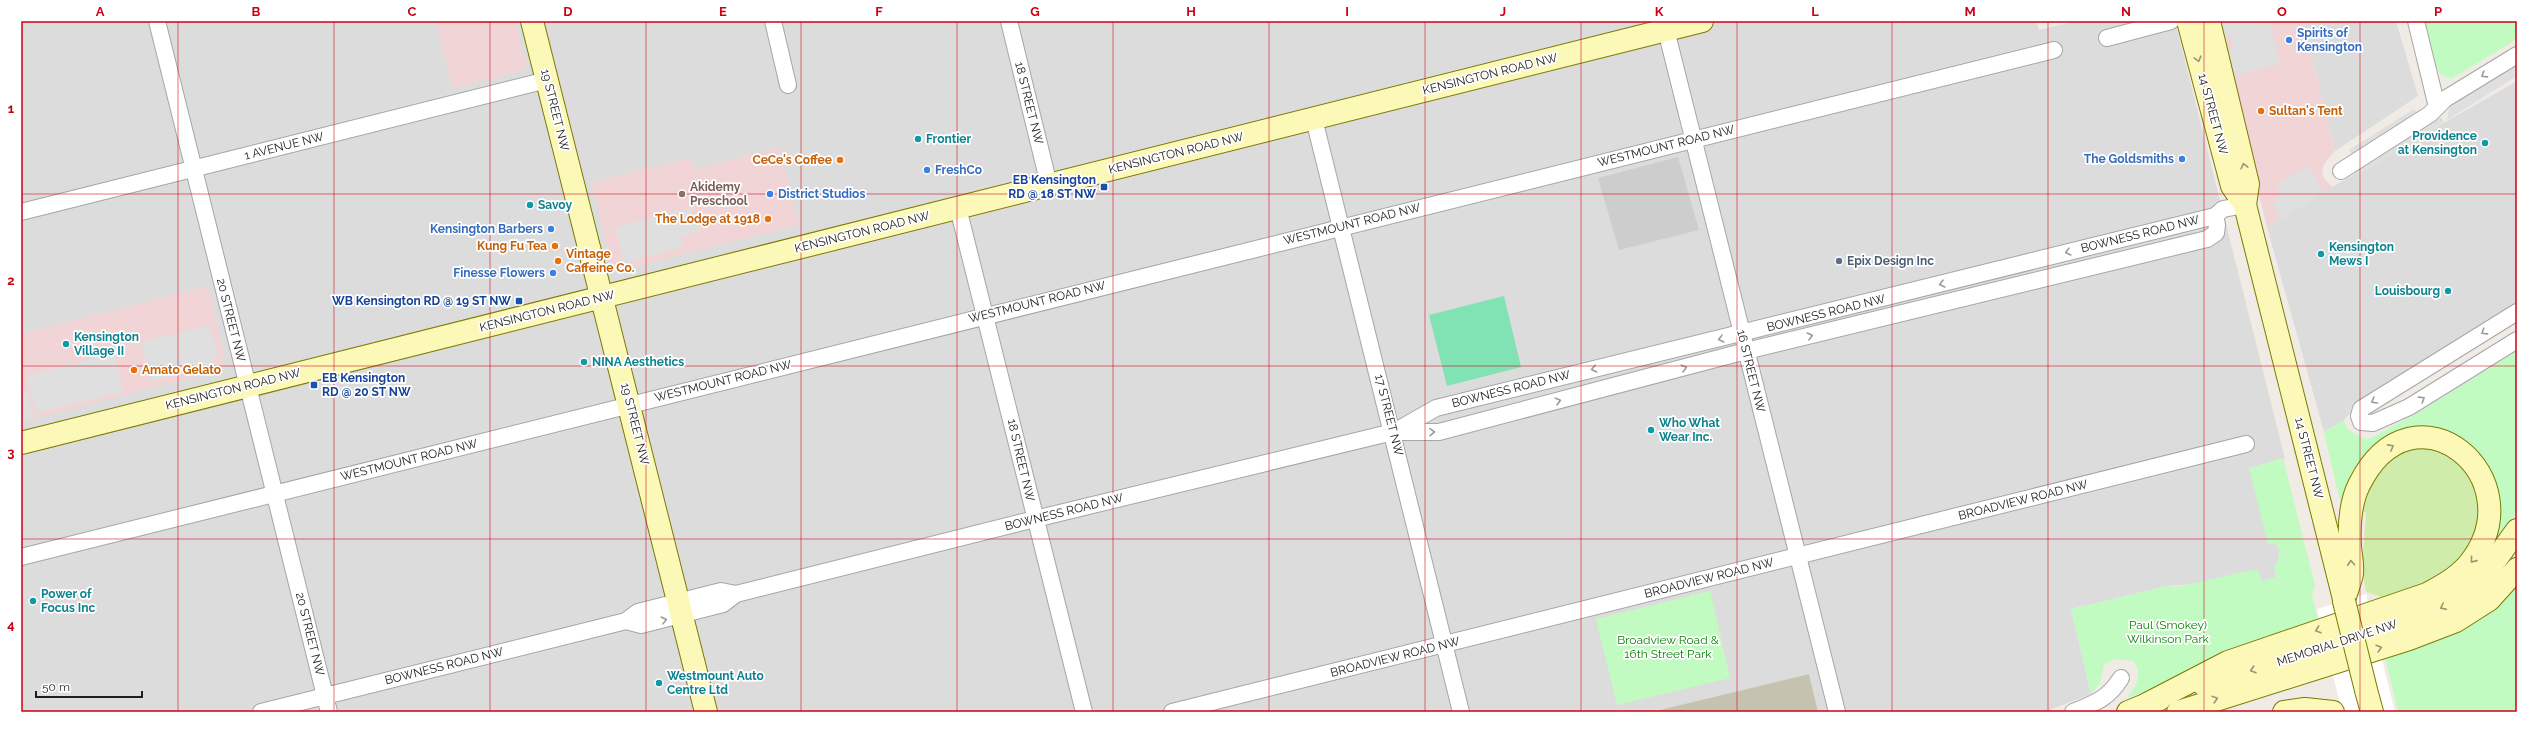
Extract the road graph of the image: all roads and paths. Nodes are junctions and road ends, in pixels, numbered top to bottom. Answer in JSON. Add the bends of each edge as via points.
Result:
{"nodes":[{"id":1,"x":157,"y":21,"type":"edge"},
{"id":2,"x":532,"y":21,"type":"edge"},
{"id":3,"x":773,"y":21,"type":"edge"},
{"id":4,"x":1009,"y":21,"type":"edge"},
{"id":5,"x":1702,"y":21,"type":"edge"},
{"id":6,"x":2171,"y":21,"type":"edge"},
{"id":7,"x":2188,"y":21,"type":"edge"},
{"id":8,"x":2209,"y":21,"type":"edge"},
{"id":9,"x":2416,"y":21,"type":"edge"},
{"id":10,"x":1666,"y":30,"type":"junction"},
{"id":11,"x":2107,"y":38,"type":"dead end"},
{"id":12,"x":2054,"y":50,"type":"dead end"},
{"id":13,"x":2517,"y":55,"type":"edge"},
{"id":14,"x":547,"y":80,"type":"junction"},
{"id":15,"x":788,"y":85,"type":"dead end"},
{"id":16,"x":2437,"y":107,"type":"junction"},
{"id":17,"x":1314,"y":119,"type":"junction"},
{"id":18,"x":1694,"y":139,"type":"junction"},
{"id":19,"x":195,"y":169,"type":"junction"},
{"id":20,"x":2340,"y":171,"type":"dead end"},
{"id":21,"x":1049,"y":185,"type":"junction"},
{"id":22,"x":2244,"y":204,"type":"junction"},
{"id":23,"x":958,"y":208,"type":"junction"},
{"id":24,"x":21,"y":212,"type":"edge"},
{"id":25,"x":2214,"y":216,"type":"junction"},
{"id":26,"x":1342,"y":227,"type":"junction"},
{"id":27,"x":602,"y":297,"type":"junction"},
{"id":28,"x":2517,"y":312,"type":"edge"},
{"id":29,"x":984,"y":316,"type":"junction"},
{"id":30,"x":1742,"y":333,"type":"junction"},
{"id":31,"x":2517,"y":340,"type":"edge"},
{"id":32,"x":1746,"y":351,"type":"junction"},
{"id":33,"x":248,"y":386,"type":"junction"},
{"id":34,"x":629,"y":404,"type":"junction"},
{"id":35,"x":1393,"y":432,"type":"junction"},
{"id":36,"x":21,"y":443,"type":"edge"},
{"id":37,"x":2246,"y":444,"type":"dead end"},
{"id":38,"x":276,"y":494,"type":"junction"},
{"id":39,"x":1035,"y":518,"type":"junction"},
{"id":40,"x":2517,"y":530,"type":"edge"},
{"id":41,"x":1797,"y":556,"type":"junction"},
{"id":42,"x":21,"y":557,"type":"edge"},
{"id":43,"x":2517,"y":569,"type":"edge"},
{"id":44,"x":2344,"y":601,"type":"junction"},
{"id":45,"x":680,"y":608,"type":"junction"},
{"id":46,"x":1445,"y":644,"type":"junction"},
{"id":47,"x":2121,"y":678,"type":"dead end"},
{"id":48,"x":326,"y":696,"type":"junction"},
{"id":49,"x":2137,"y":708,"type":"edge"},
{"id":50,"x":261,"y":712,"type":"edge"},
{"id":51,"x":329,"y":712,"type":"edge"},
{"id":52,"x":706,"y":712,"type":"edge"},
{"id":53,"x":1084,"y":712,"type":"edge"},
{"id":54,"x":1172,"y":712,"type":"edge"},
{"id":55,"x":1461,"y":712,"type":"edge"},
{"id":56,"x":1837,"y":712,"type":"edge"},
{"id":57,"x":2073,"y":712,"type":"edge"},
{"id":58,"x":2178,"y":712,"type":"edge"},
{"id":59,"x":2284,"y":712,"type":"edge"},
{"id":60,"x":2333,"y":712,"type":"edge"},
{"id":61,"x":2372,"y":712,"type":"edge"}],
"edges":[{"from":1,"to":19,"type":"street","name":"20 STREET NW"},
{"from":2,"to":14,"type":"main road","name":"19 STREET NW"},
{"from":3,"to":15,"type":"street"},
{"from":4,"to":21,"type":"street","name":"18 STREET NW"},
{"from":5,"to":10,"type":"main road","name":"KENSINGTON ROAD NW"},
{"from":6,"to":11,"type":"street"},
{"from":7,"to":22,"type":"main road","name":"14 STREET NW","one_way":true,"via":[[2232,186]]},
{"from":22,"to":8,"type":"main road","name":"14 STREET NW","one_way":true,"via":[[2248,184]]},
{"from":9,"to":16,"type":"street"},
{"from":10,"to":17,"type":"main road","name":"KENSINGTON ROAD NW"},
{"from":10,"to":18,"type":"street","name":"16 STREET NW"},
{"from":12,"to":18,"type":"street","name":"WESTMOUNT ROAD NW"},
{"from":13,"to":16,"type":"street","one_way":true,"via":[[2445,99]]},
{"from":14,"to":19,"type":"street","name":"1 AVENUE NW"},
{"from":14,"to":27,"type":"main road","name":"19 STREET NW"},
{"from":16,"to":20,"type":"street"},
{"from":17,"to":21,"type":"main road","name":"KENSINGTON ROAD NW"},
{"from":17,"to":26,"type":"street","name":"17 STREET NW"},
{"from":18,"to":26,"type":"street","name":"WESTMOUNT ROAD NW"},
{"from":18,"to":30,"type":"street","name":"16 STREET NW"},
{"from":19,"to":24,"type":"street","name":"1 AVENUE NW"},
{"from":19,"to":33,"type":"street","name":"20 STREET NW"},
{"from":21,"to":23,"type":"main road","name":"KENSINGTON ROAD NW"},
{"from":22,"to":25,"type":"street","via":[[2223,209]]},
{"from":22,"to":44,"type":"main road","name":"14 STREET NW"},
{"from":23,"to":27,"type":"main road","name":"KENSINGTON ROAD NW"},
{"from":23,"to":29,"type":"street","name":"18 STREET NW"},
{"from":25,"to":30,"type":"street","name":"BOWNESS ROAD NW","one_way":true},
{"from":32,"to":25,"type":"street","name":"BOWNESS ROAD NW","one_way":true,"via":[[2207,239],[2216,233]]},
{"from":26,"to":29,"type":"street","name":"WESTMOUNT ROAD NW"},
{"from":26,"to":35,"type":"street","name":"17 STREET NW"},
{"from":27,"to":33,"type":"main road","name":"KENSINGTON ROAD NW"},
{"from":27,"to":34,"type":"main road","name":"19 STREET NW"},
{"from":28,"to":31,"type":"street","one_way":true,"via":[[2361,409],[2361,422],[2373,423],[2409,407]]},
{"from":29,"to":34,"type":"street","name":"WESTMOUNT ROAD NW"},
{"from":29,"to":39,"type":"street","name":"18 STREET NW"},
{"from":30,"to":32,"type":"street","name":"16 STREET NW"},
{"from":30,"to":35,"type":"street","name":"BOWNESS ROAD NW","one_way":true,"via":[[1436,408]]},
{"from":35,"to":32,"type":"street","name":"BOWNESS ROAD NW","one_way":true,"via":[[1439,432]]},
{"from":32,"to":41,"type":"street","name":"16 STREET NW"},
{"from":33,"to":36,"type":"main road","name":"KENSINGTON ROAD NW"},
{"from":33,"to":38,"type":"street","name":"20 STREET NW"},
{"from":34,"to":38,"type":"street","name":"WESTMOUNT ROAD NW"},
{"from":34,"to":45,"type":"main road","name":"19 STREET NW"},
{"from":35,"to":39,"type":"street","name":"BOWNESS ROAD NW"},
{"from":35,"to":46,"type":"street","name":"17 STREET NW"},
{"from":37,"to":41,"type":"street","name":"BROADVIEW ROAD NW"},
{"from":38,"to":42,"type":"street","name":"WESTMOUNT ROAD NW"},
{"from":38,"to":48,"type":"street","name":"20 STREET NW"},
{"from":39,"to":45,"type":"street","name":"BOWNESS ROAD NW","via":[[736,594],[724,604]]},
{"from":39,"to":53,"type":"street","name":"18 STREET NW"},
{"from":40,"to":49,"type":"main road","name":"MEMORIAL DRIVE NW","one_way":true,"via":[[2479,583],[2442,608]]},
{"from":41,"to":46,"type":"street","name":"BROADVIEW ROAD NW"},
{"from":41,"to":56,"type":"street","name":"16 STREET NW"},
{"from":58,"to":43,"type":"main road","name":"MEMORIAL DRIVE NW","one_way":true,"via":[[2409,639],[2456,621],[2489,600]]},
{"from":44,"to":49,"type":"main road","one_way":true,"via":[[2352,574],[2350,541],[2353,506],[2358,487],[2376,457],[2401,442],[2431,437],[2453,444],[2473,458],[2489,484],[2492,500],[2491,518],[2485,541],[2479,551],[2451,580],[2427,594],[2228,662]]},
{"from":44,"to":61,"type":"main road","name":"14 STREET NW","bridge":true},
{"from":45,"to":48,"type":"street","name":"BOWNESS ROAD NW","via":[[641,625],[626,622]]},
{"from":45,"to":52,"type":"main road","name":"19 STREET NW"},
{"from":46,"to":54,"type":"street","name":"BROADVIEW ROAD NW"},
{"from":46,"to":55,"type":"street","name":"17 STREET NW"},
{"from":47,"to":57,"type":"street","via":[[2112,692],[2095,703]]},
{"from":48,"to":50,"type":"street","name":"BOWNESS ROAD NW"},
{"from":48,"to":51,"type":"street","name":"20 STREET NW"},
{"from":59,"to":60,"type":"main road","via":[[2305,709]]}]}
